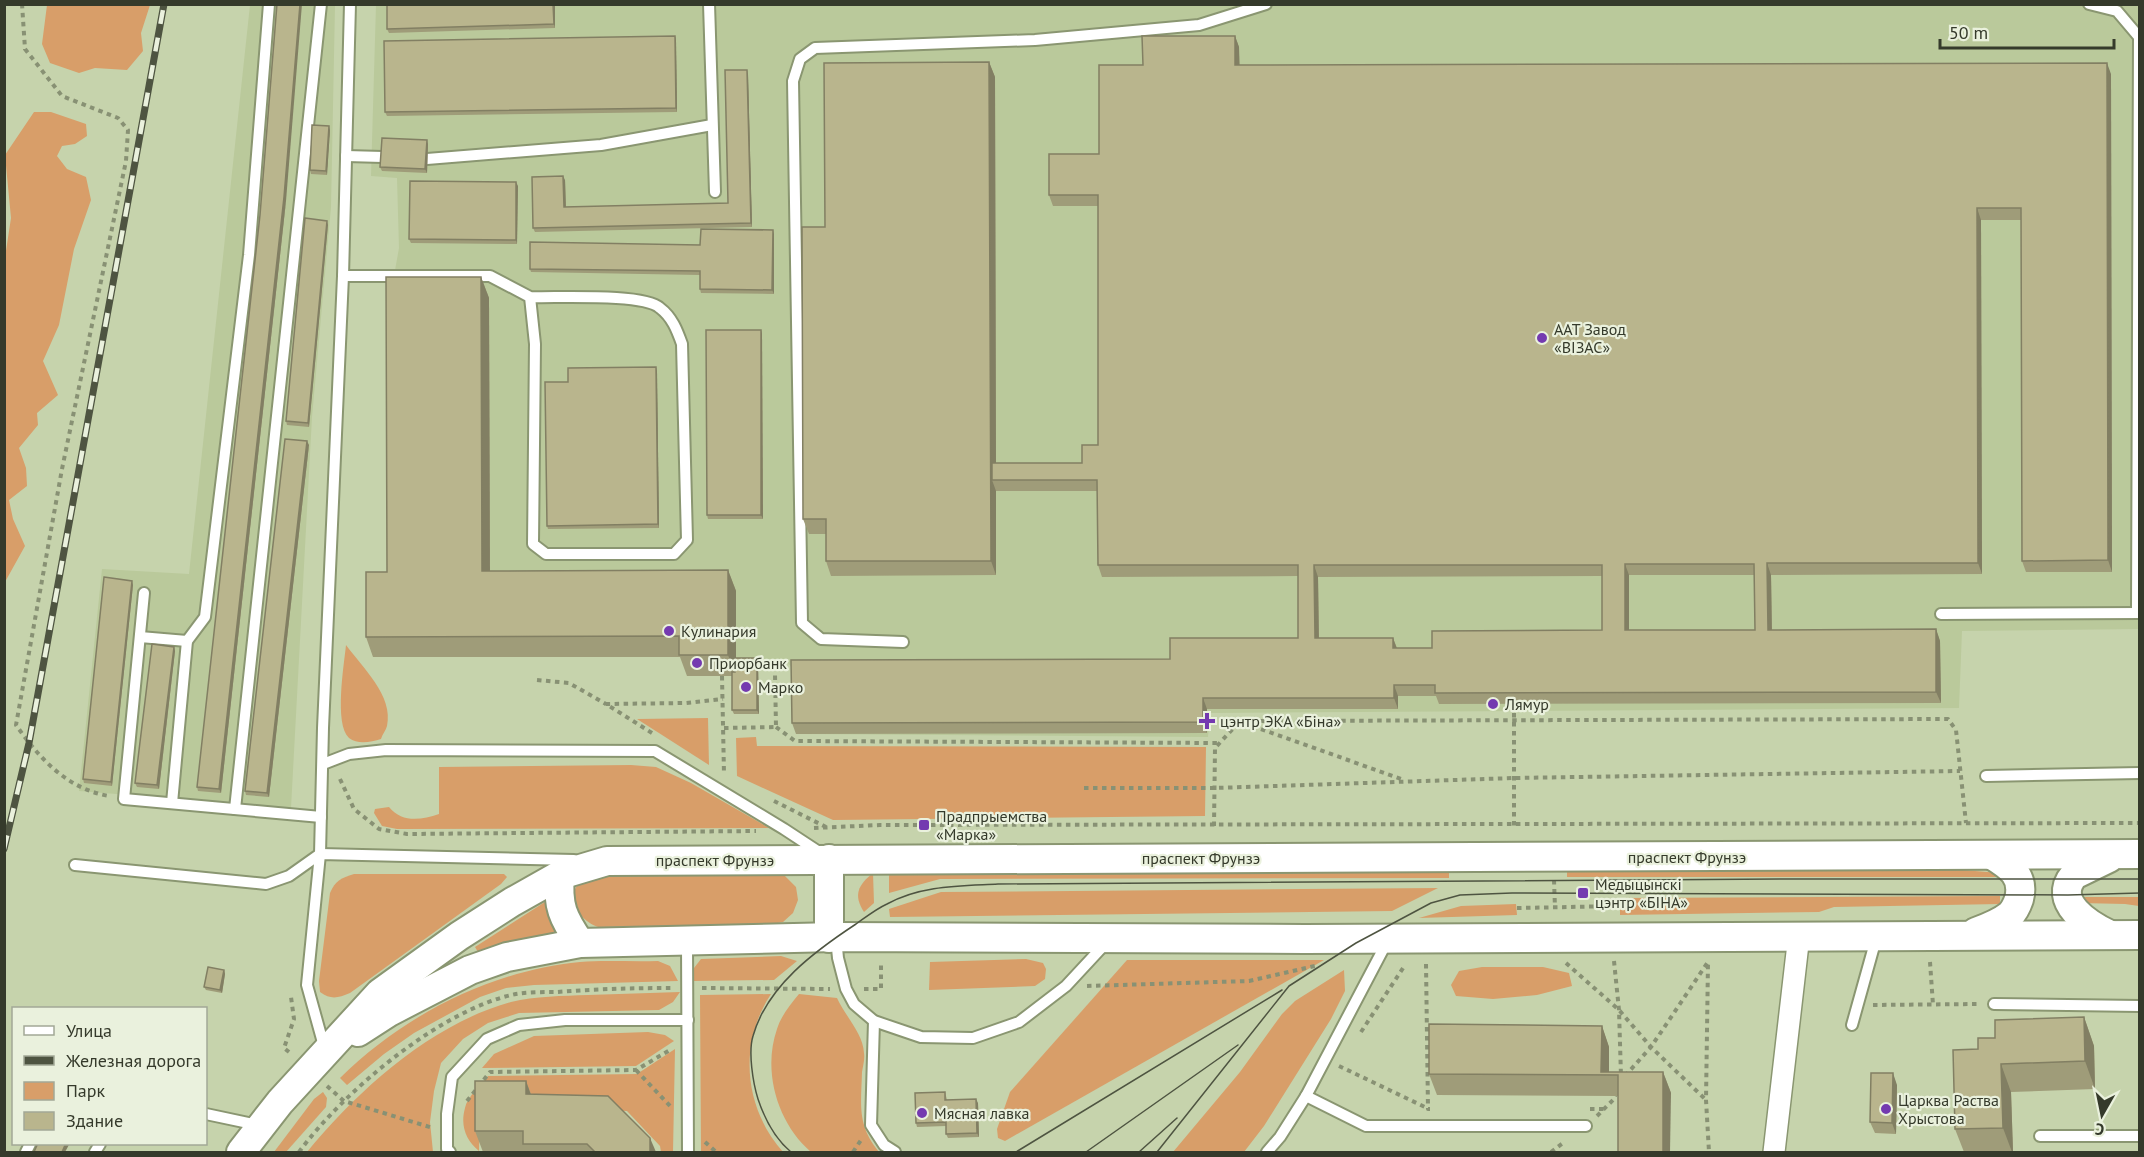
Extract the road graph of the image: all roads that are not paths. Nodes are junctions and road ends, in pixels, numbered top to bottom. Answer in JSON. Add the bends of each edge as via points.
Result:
{"nodes":[{"id":1,"x":269,"y":4,"type":"edge"},
{"id":2,"x":321,"y":4,"type":"edge"},
{"id":3,"x":350,"y":4,"type":"edge"},
{"id":4,"x":709,"y":4,"type":"edge"},
{"id":5,"x":1266,"y":4,"type":"edge"},
{"id":6,"x":2089,"y":4,"type":"edge"},
{"id":7,"x":712,"y":125,"type":"junction"},
{"id":8,"x":346,"y":156,"type":"junction"},
{"id":9,"x":382,"y":157,"type":"edge"},
{"id":10,"x":427,"y":159,"type":"edge"},
{"id":11,"x":715,"y":192,"type":"dead end"},
{"id":12,"x":343,"y":276,"type":"junction"},
{"id":13,"x":530,"y":297,"type":"junction"},
{"id":14,"x":144,"y":592,"type":"dead end"},
{"id":15,"x":2138,"y":613,"type":"edge"},
{"id":16,"x":1941,"y":614,"type":"dead end"},
{"id":17,"x":140,"y":637,"type":"junction"},
{"id":18,"x":187,"y":641,"type":"junction"},
{"id":19,"x":903,"y":642,"type":"dead end"},
{"id":20,"x":323,"y":764,"type":"junction"},
{"id":21,"x":2139,"y":773,"type":"edge"},
{"id":22,"x":1986,"y":776,"type":"dead end"},
{"id":23,"x":172,"y":803,"type":"junction"},
{"id":24,"x":235,"y":809,"type":"junction"},
{"id":25,"x":321,"y":818,"type":"junction"},
{"id":26,"x":320,"y":854,"type":"junction"},
{"id":27,"x":2128,"y":854,"type":"edge"},
{"id":28,"x":1992,"y":855,"type":"junction"},
{"id":29,"x":829,"y":859,"type":"junction"},
{"id":30,"x":607,"y":861,"type":"junction"},
{"id":31,"x":75,"y":865,"type":"dead end"},
{"id":32,"x":560,"y":875,"type":"junction"},
{"id":33,"x":1799,"y":935,"type":"junction"},
{"id":34,"x":1877,"y":935,"type":"junction"},
{"id":35,"x":1968,"y":935,"type":"junction"},
{"id":36,"x":2111,"y":935,"type":"junction"},
{"id":37,"x":2139,"y":935,"type":"edge"},
{"id":38,"x":1111,"y":937,"type":"junction"},
{"id":39,"x":833,"y":938,"type":"junction"},
{"id":40,"x":1389,"y":938,"type":"junction"},
{"id":41,"x":687,"y":940,"type":"junction"},
{"id":42,"x":580,"y":944,"type":"junction"},
{"id":43,"x":1994,"y":1004,"type":"road end"},
{"id":44,"x":2139,"y":1006,"type":"edge"},
{"id":45,"x":688,"y":1020,"type":"junction"},
{"id":46,"x":874,"y":1022,"type":"junction"},
{"id":47,"x":1852,"y":1025,"type":"dead end"},
{"id":48,"x":326,"y":1053,"type":"junction"},
{"id":49,"x":1306,"y":1096,"type":"junction"},
{"id":50,"x":207,"y":1114,"type":"edge"},
{"id":51,"x":262,"y":1126,"type":"junction"},
{"id":52,"x":1586,"y":1126,"type":"road end"},
{"id":53,"x":2040,"y":1136,"type":"dead end"},
{"id":54,"x":2139,"y":1136,"type":"edge"},
{"id":55,"x":241,"y":1152,"type":"edge"},
{"id":56,"x":450,"y":1152,"type":"edge"},
{"id":57,"x":688,"y":1152,"type":"edge"},
{"id":58,"x":895,"y":1152,"type":"edge"},
{"id":59,"x":1267,"y":1152,"type":"edge"},
{"id":60,"x":1774,"y":1152,"type":"edge"}],
"edges":[{"from":1,"to":18,"type":"lane","via":[[249,255],[205,617]]},
{"from":2,"to":24,"type":"lane"},
{"from":3,"to":8,"type":"lane"},
{"from":4,"to":7,"type":"lane"},
{"from":5,"to":19,"type":"lane","via":[[1199,25],[1035,40],[815,48],[800,59],[793,81],[801,622],[821,639]]},
{"from":6,"to":15,"type":"lane","via":[[2117,11],[2139,37]]},
{"from":7,"to":10,"type":"lane","via":[[601,145]]},
{"from":7,"to":11,"type":"lane"},
{"from":8,"to":9,"type":"lane"},
{"from":8,"to":12,"type":"lane"},
{"from":12,"to":13,"type":"lane","via":[[490,276]]},
{"from":12,"to":20,"type":"lane"},
{"from":13,"to":13,"type":"lane","via":[[535,344],[533,544],[546,554],[674,554],[687,540],[682,344],[674,324],[659,306],[636,299]]},
{"from":14,"to":17,"type":"lane"},
{"from":15,"to":16,"type":"lane"},
{"from":17,"to":18,"type":"lane"},
{"from":17,"to":23,"type":"lane","via":[[124,799]]},
{"from":18,"to":23,"type":"lane"},
{"from":20,"to":25,"type":"lane"},
{"from":20,"to":29,"type":"lane","via":[[349,754],[386,750],[655,751]]},
{"from":21,"to":22,"type":"lane"},
{"from":23,"to":24,"type":"lane"},
{"from":24,"to":25,"type":"lane"},
{"from":25,"to":26,"type":"lane"},
{"from":26,"to":30,"type":"lane"},
{"from":26,"to":31,"type":"lane","via":[[289,876],[266,884]]},
{"from":26,"to":48,"type":"lane","via":[[307,985]]},
{"from":27,"to":28,"type":"main road","name":"праспект Фрунзэ"},
{"from":27,"to":36,"type":"main road","via":[[2074,875],[2068,887],[2070,902],[2080,918]]},
{"from":28,"to":29,"type":"main road","name":"праспект Фрунзэ"},
{"from":28,"to":35,"type":"main road","via":[[2015,871],[2020,895],[2011,914]]},
{"from":29,"to":30,"type":"main road","name":"праспект Фрунзэ"},
{"from":29,"to":39,"type":"main road"},
{"from":30,"to":32,"type":"main road","name":"праспект Фрунзэ"},
{"from":32,"to":42,"type":"main road","via":[[558,897],[564,921]]},
{"from":32,"to":48,"type":"main road","name":"праспект Фрунзэ","via":[[459,936],[380,993]]},
{"from":33,"to":34,"type":"main road","name":"праспект Фрунзэ"},
{"from":33,"to":40,"type":"main road","name":"праспект Фрунзэ"},
{"from":33,"to":60,"type":"street"},
{"from":34,"to":35,"type":"main road","name":"праспект Фрунзэ"},
{"from":34,"to":47,"type":"lane"},
{"from":35,"to":36,"type":"main road","name":"праспект Фрунзэ"},
{"from":36,"to":37,"type":"main road","name":"праспект Фрунзэ"},
{"from":38,"to":39,"type":"main road","name":"праспект Фрунзэ"},
{"from":38,"to":40,"type":"main road","name":"праспект Фрунзэ"},
{"from":38,"to":46,"type":"lane","via":[[1065,986],[1019,1022],[1000,1029],[973,1038],[921,1037]]},
{"from":39,"to":41,"type":"main road","name":"праспект Фрунзэ"},
{"from":39,"to":46,"type":"lane","via":[[846,989],[854,1004]]},
{"from":40,"to":49,"type":"lane"},
{"from":41,"to":42,"type":"main road","name":"праспект Фрунзэ"},
{"from":41,"to":45,"type":"lane"},
{"from":42,"to":48,"type":"main road","name":"праспект Фрунзэ","via":[[507,957],[470,970],[389,1012]]},
{"from":43,"to":44,"type":"lane"},
{"from":45,"to":56,"type":"lane","via":[[565,1020],[519,1025],[487,1038],[452,1077],[447,1114]]},
{"from":45,"to":57,"type":"lane"},
{"from":46,"to":58,"type":"lane","via":[[871,1125],[884,1145]]},
{"from":48,"to":51,"type":"main road","name":"праспект Фрунзэ"},
{"from":49,"to":52,"type":"lane","via":[[1366,1126]]},
{"from":49,"to":59,"type":"lane"},
{"from":50,"to":51,"type":"lane"},
{"from":51,"to":55,"type":"main road","name":"праспект Фрунзэ"},
{"from":53,"to":54,"type":"lane"}]}
